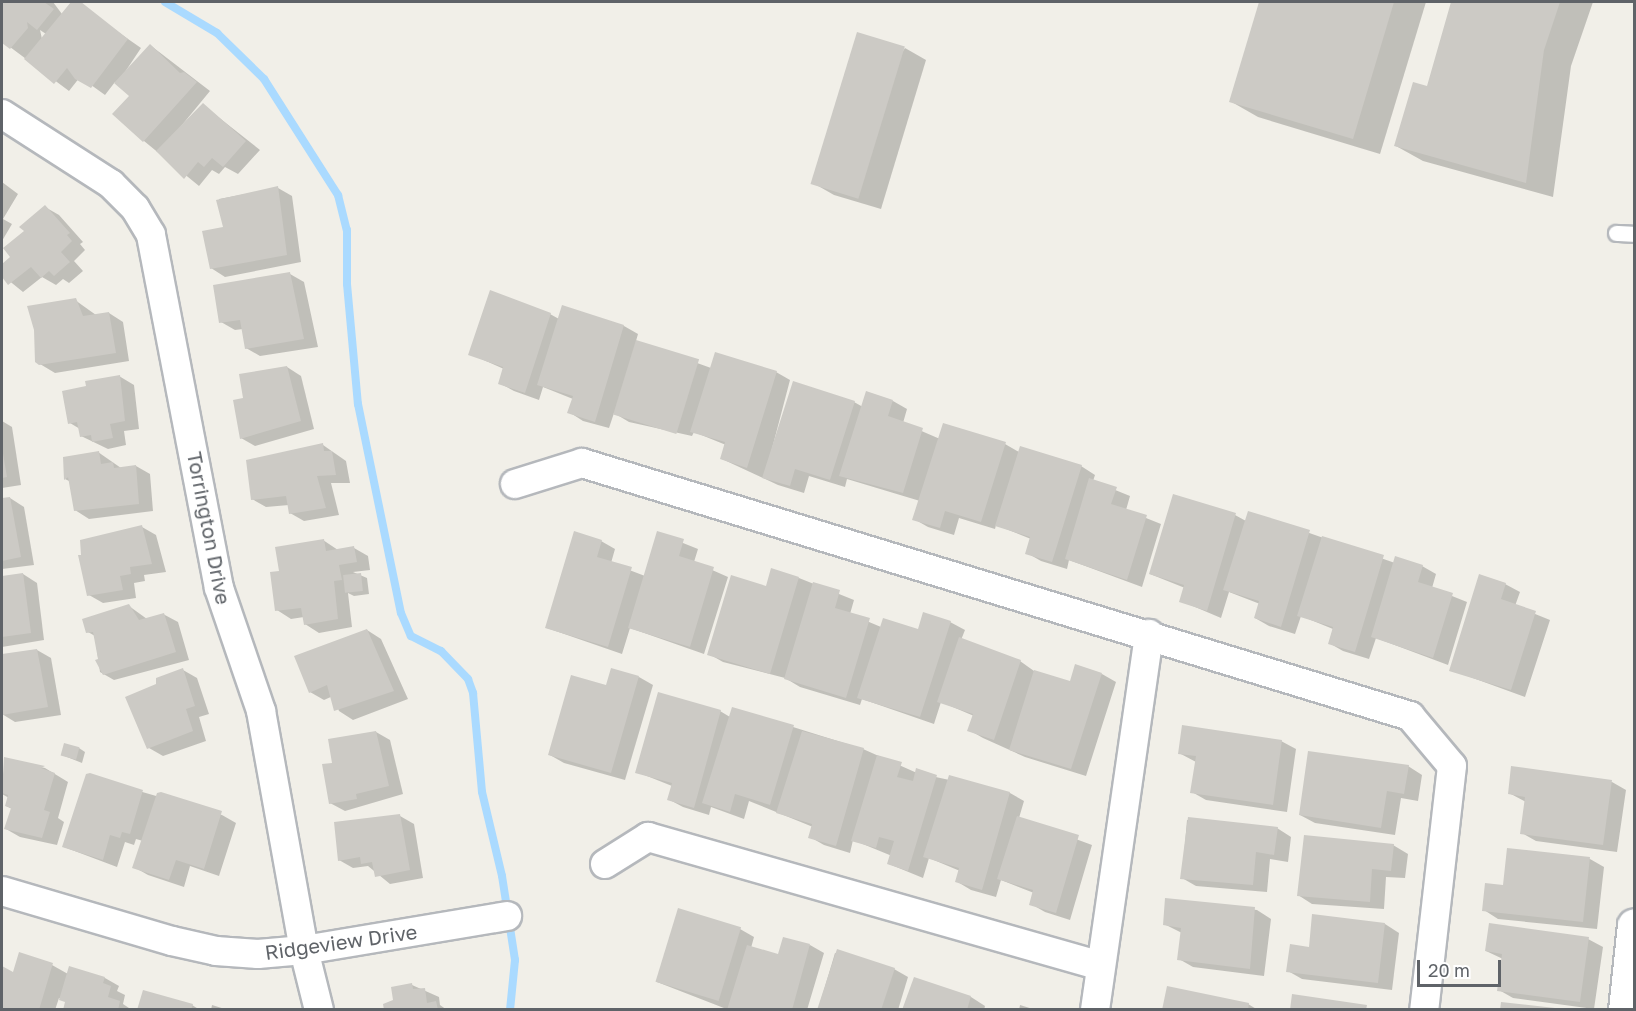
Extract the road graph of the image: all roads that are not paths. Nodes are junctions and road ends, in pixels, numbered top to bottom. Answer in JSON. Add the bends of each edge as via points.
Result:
{"nodes":[{"id":1,"x":2,"y":114,"type":"edge"},
{"id":2,"x":1616,"y":233,"type":"dead end"},
{"id":3,"x":1635,"y":234,"type":"edge"},
{"id":4,"x":515,"y":484,"type":"dead end"},
{"id":5,"x":1149,"y":634,"type":"junction"},
{"id":6,"x":605,"y":864,"type":"dead end"},
{"id":7,"x":2,"y":891,"type":"edge"},
{"id":8,"x":507,"y":916,"type":"dead end"},
{"id":9,"x":1635,"y":925,"type":"edge"},
{"id":10,"x":304,"y":950,"type":"junction"},
{"id":11,"x":1100,"y":966,"type":"junction"},
{"id":12,"x":319,"y":1010,"type":"edge"},
{"id":13,"x":1095,"y":1010,"type":"edge"},
{"id":14,"x":1424,"y":1010,"type":"edge"},
{"id":15,"x":1625,"y":1010,"type":"edge"}],
"edges":[{"from":1,"to":10,"type":"street","name":"Torrington Drive","via":[[111,184],[135,208],[151,235],[219,588],[261,711],[273,765]]},
{"from":2,"to":3,"type":"lane"},
{"from":4,"to":5,"type":"street","via":[[582,463]]},
{"from":5,"to":11,"type":"street"},
{"from":5,"to":14,"type":"street","via":[[1410,716],[1452,766]]},
{"from":6,"to":11,"type":"street","via":[[648,837]]},
{"from":7,"to":10,"type":"street","name":"Ridgeview Drive","via":[[216,951],[258,954]]},
{"from":8,"to":10,"type":"street","name":"Ridgeview Drive"},
{"from":9,"to":15,"type":"street"},
{"from":10,"to":12,"type":"street","name":"Torrington Drive"},
{"from":11,"to":13,"type":"street"}]}
